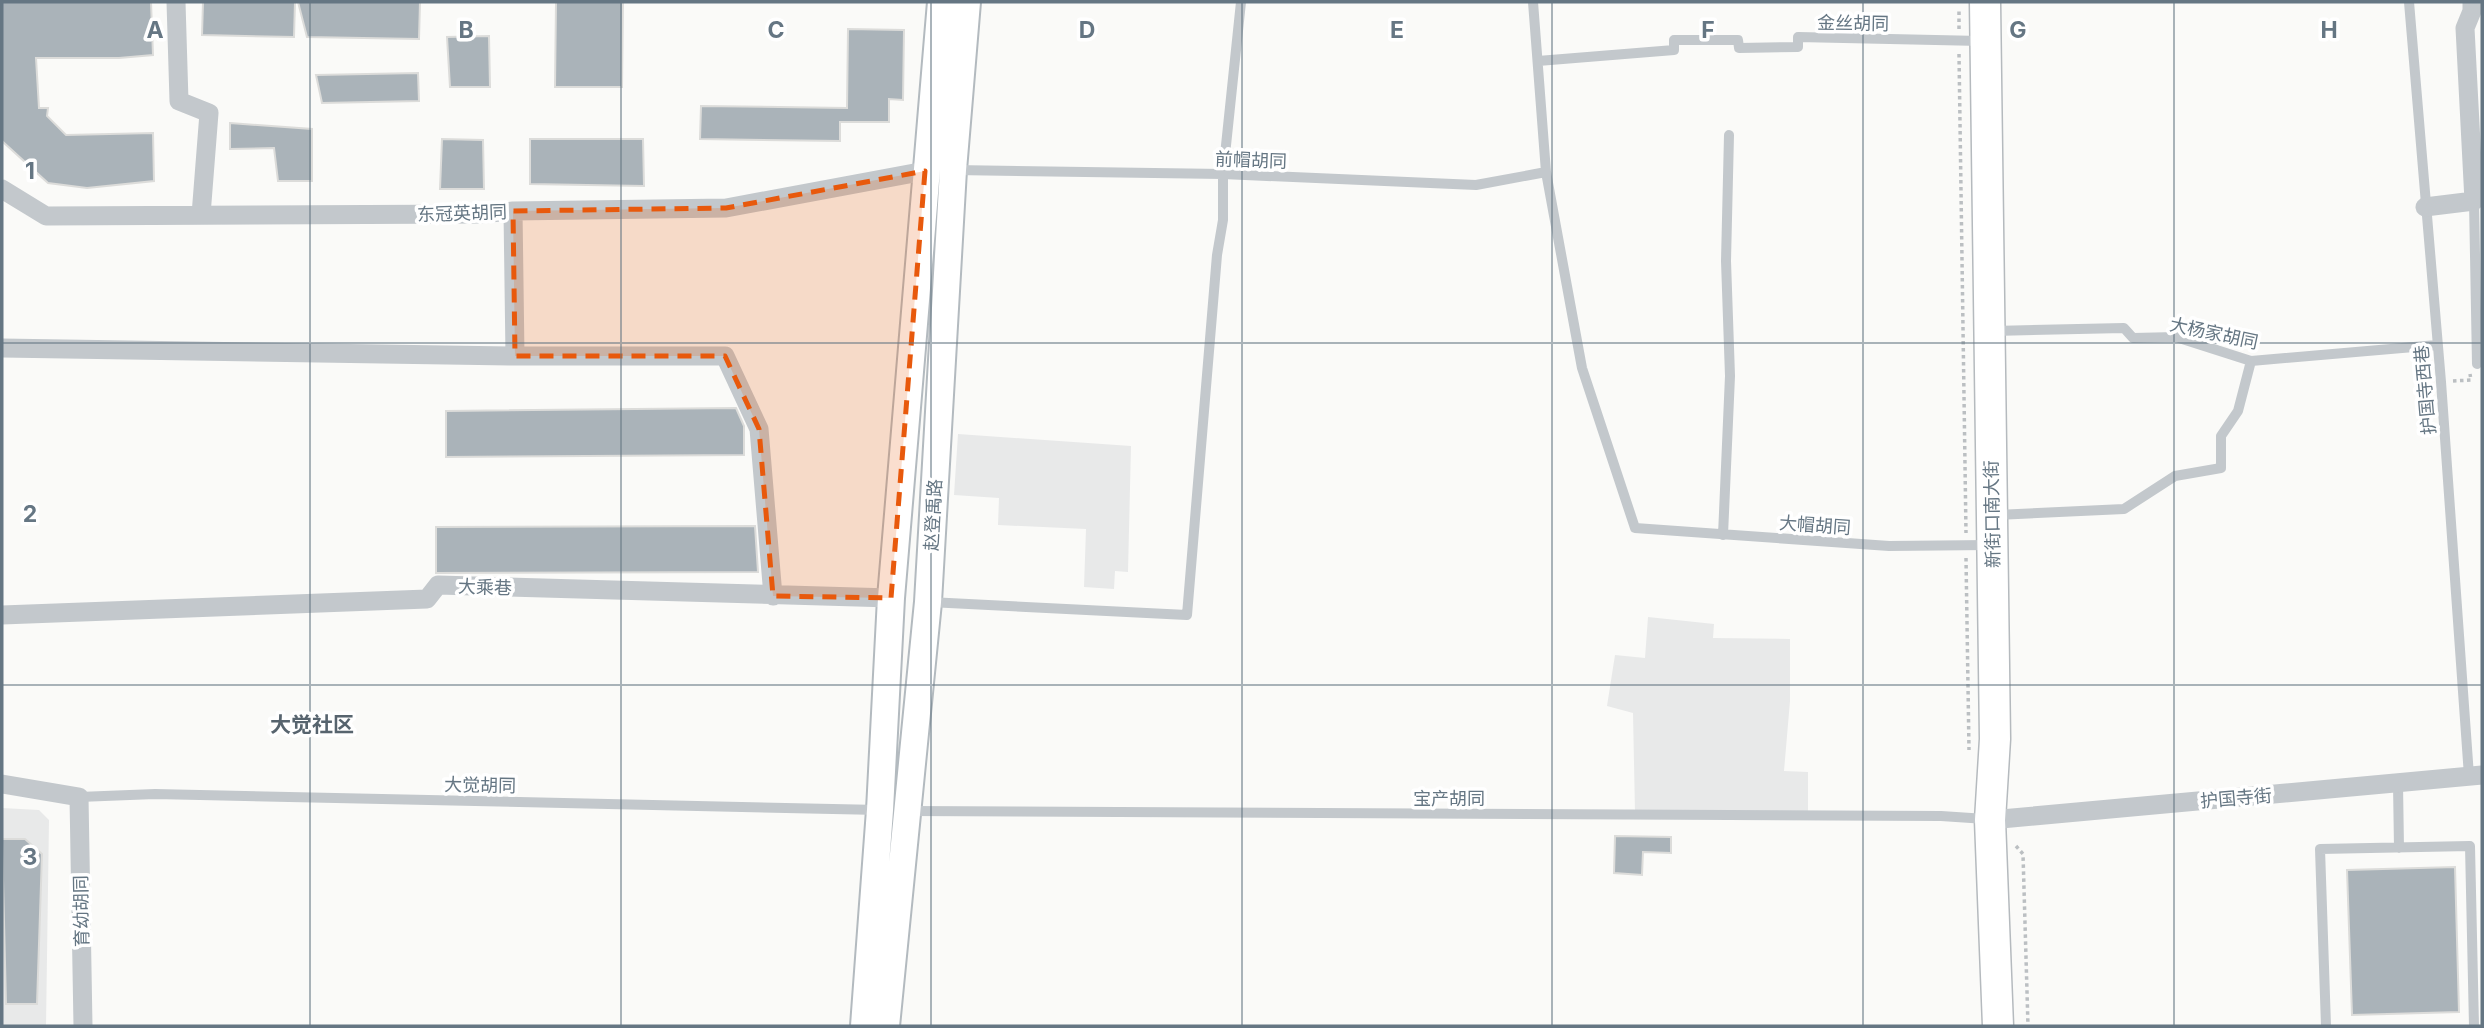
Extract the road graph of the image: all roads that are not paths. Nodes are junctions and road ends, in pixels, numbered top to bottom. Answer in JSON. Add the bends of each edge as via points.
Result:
{"nodes":[{"id":1,"x":176,"y":2,"type":"edge"},
{"id":2,"x":941,"y":2,"type":"edge"},
{"id":3,"x":967,"y":2,"type":"edge"},
{"id":4,"x":1241,"y":2,"type":"edge"},
{"id":5,"x":1533,"y":2,"type":"edge"},
{"id":6,"x":1985,"y":2,"type":"edge"},
{"id":7,"x":2409,"y":2,"type":"edge"},
{"id":8,"x":2472,"y":2,"type":"edge"},
{"id":9,"x":1972,"y":41,"type":"junction"},
{"id":10,"x":1538,"y":61,"type":"junction"},
{"id":11,"x":1730,"y":135,"type":"dead end"},
{"id":12,"x":953,"y":170,"type":"junction"},
{"id":13,"x":925,"y":171,"type":"junction"},
{"id":14,"x":1546,"y":172,"type":"junction"},
{"id":15,"x":1223,"y":174,"type":"junction"},
{"id":16,"x":2,"y":189,"type":"edge"},
{"id":17,"x":2474,"y":201,"type":"junction"},
{"id":18,"x":2425,"y":207,"type":"junction"},
{"id":19,"x":513,"y":211,"type":"junction"},
{"id":20,"x":201,"y":215,"type":"junction"},
{"id":21,"x":2478,"y":229,"type":"edge"},
{"id":22,"x":1989,"y":332,"type":"junction"},
{"id":23,"x":2437,"y":345,"type":"junction"},
{"id":24,"x":2,"y":348,"type":"edge"},
{"id":25,"x":515,"y":356,"type":"junction"},
{"id":26,"x":2251,"y":361,"type":"junction"},
{"id":27,"x":2477,"y":364,"type":"road end"},
{"id":28,"x":1992,"y":515,"type":"junction"},
{"id":29,"x":1723,"y":535,"type":"junction"},
{"id":30,"x":1979,"y":545,"type":"junction"},
{"id":31,"x":773,"y":596,"type":"junction"},
{"id":32,"x":891,"y":598,"type":"junction"},
{"id":33,"x":928,"y":602,"type":"junction"},
{"id":34,"x":2,"y":615,"type":"edge"},
{"id":35,"x":2476,"y":776,"type":"edge"},
{"id":36,"x":2,"y":784,"type":"edge"},
{"id":37,"x":2398,"y":784,"type":"junction"},
{"id":38,"x":79,"y":797,"type":"junction"},
{"id":39,"x":880,"y":810,"type":"junction"},
{"id":40,"x":907,"y":811,"type":"junction"},
{"id":41,"x":1990,"y":820,"type":"junction"},
{"id":42,"x":2399,"y":848,"type":"junction"},
{"id":43,"x":83,"y":1026,"type":"edge"},
{"id":44,"x":864,"y":1026,"type":"edge"},
{"id":45,"x":887,"y":1026,"type":"edge"},
{"id":46,"x":1998,"y":1026,"type":"edge"},
{"id":47,"x":2326,"y":1026,"type":"edge"},
{"id":48,"x":2474,"y":1026,"type":"edge"}],
"edges":[{"from":1,"to":20,"type":"street","via":[[178,101],[209,113]]},
{"from":2,"to":13,"type":"main road","name":"赵登禹路"},
{"from":3,"to":12,"type":"main road","name":"赵登禹路"},
{"from":4,"to":15,"type":"lane"},
{"from":5,"to":10,"type":"lane"},
{"from":6,"to":9,"type":"main road","name":"新街口南大街"},
{"from":7,"to":18,"type":"lane","name":"护国寺西巷"},
{"from":8,"to":17,"type":"street","via":[[2465,28]]},
{"from":9,"to":10,"type":"lane","name":"金丝胡同","via":[[1798,37],[1798,47],[1739,48],[1738,40],[1674,40],[1674,50]]},
{"from":9,"to":22,"type":"main road","name":"新街口南大街"},
{"from":10,"to":14,"type":"lane"},
{"from":11,"to":29,"type":"lane","via":[[1726,261],[1730,376]]},
{"from":12,"to":13,"type":"street","name":"东冠英胡同"},
{"from":12,"to":15,"type":"lane","name":"前帽胡同"},
{"from":12,"to":33,"type":"main road","name":"赵登禹路"},
{"from":13,"to":19,"type":"street","name":"东冠英胡同","via":[[726,208]]},
{"from":13,"to":32,"type":"main road","name":"赵登禹路"},
{"from":14,"to":15,"type":"lane","name":"前帽胡同","via":[[1476,185]]},
{"from":14,"to":29,"type":"lane","name":"大帽胡同","via":[[1582,368],[1635,528]]},
{"from":15,"to":33,"type":"lane","via":[[1223,220],[1187,615]]},
{"from":16,"to":20,"type":"street","name":"东冠英胡同","via":[[46,216]]},
{"from":17,"to":18,"type":"street"},
{"from":17,"to":21,"type":"lane"},
{"from":18,"to":23,"type":"lane","name":"护国寺西巷"},
{"from":19,"to":20,"type":"street","name":"东冠英胡同"},
{"from":19,"to":25,"type":"street"},
{"from":21,"to":27,"type":"lane"},
{"from":22,"to":26,"type":"lane","name":"大杨家胡同","via":[[2124,328],[2133,338],[2176,337]]},
{"from":22,"to":28,"type":"main road","name":"新街口南大街"},
{"from":23,"to":26,"type":"lane","name":"大杨家胡同"},
{"from":23,"to":35,"type":"lane","name":"护国寺西巷"},
{"from":24,"to":25,"type":"street"},
{"from":25,"to":31,"type":"street","via":[[725,356],[759,429]]},
{"from":26,"to":28,"type":"lane","via":[[2238,411],[2221,436],[2221,468],[2175,475],[2123,509]]},
{"from":28,"to":30,"type":"main road","name":"新街口南大街"},
{"from":29,"to":30,"type":"lane","name":"大帽胡同","via":[[1889,546]]},
{"from":30,"to":41,"type":"main road","name":"新街口南大街","via":[[1995,739]]},
{"from":31,"to":32,"type":"street","name":"大乘巷"},
{"from":31,"to":34,"type":"street","name":"大乘巷","via":[[438,585],[427,599]]},
{"from":32,"to":39,"type":"main road","name":"赵登禹路"},
{"from":33,"to":40,"type":"main road","name":"赵登禹路"},
{"from":35,"to":37,"type":"street","name":"护国寺街"},
{"from":36,"to":38,"type":"street"},
{"from":37,"to":41,"type":"street","name":"护国寺街"},
{"from":37,"to":42,"type":"lane"},
{"from":38,"to":39,"type":"lane","name":"大觉胡同","via":[[155,794]]},
{"from":38,"to":43,"type":"street","name":"育幼胡同"},
{"from":39,"to":44,"type":"main road","name":"赵登禹路"},
{"from":40,"to":41,"type":"lane","name":"宝产胡同"},
{"from":40,"to":45,"type":"main road","name":"赵登禹路"},
{"from":41,"to":46,"type":"main road","name":"新街口南大街"},
{"from":42,"to":47,"type":"lane","via":[[2320,849]]},
{"from":42,"to":48,"type":"lane","via":[[2470,846]]}]}
